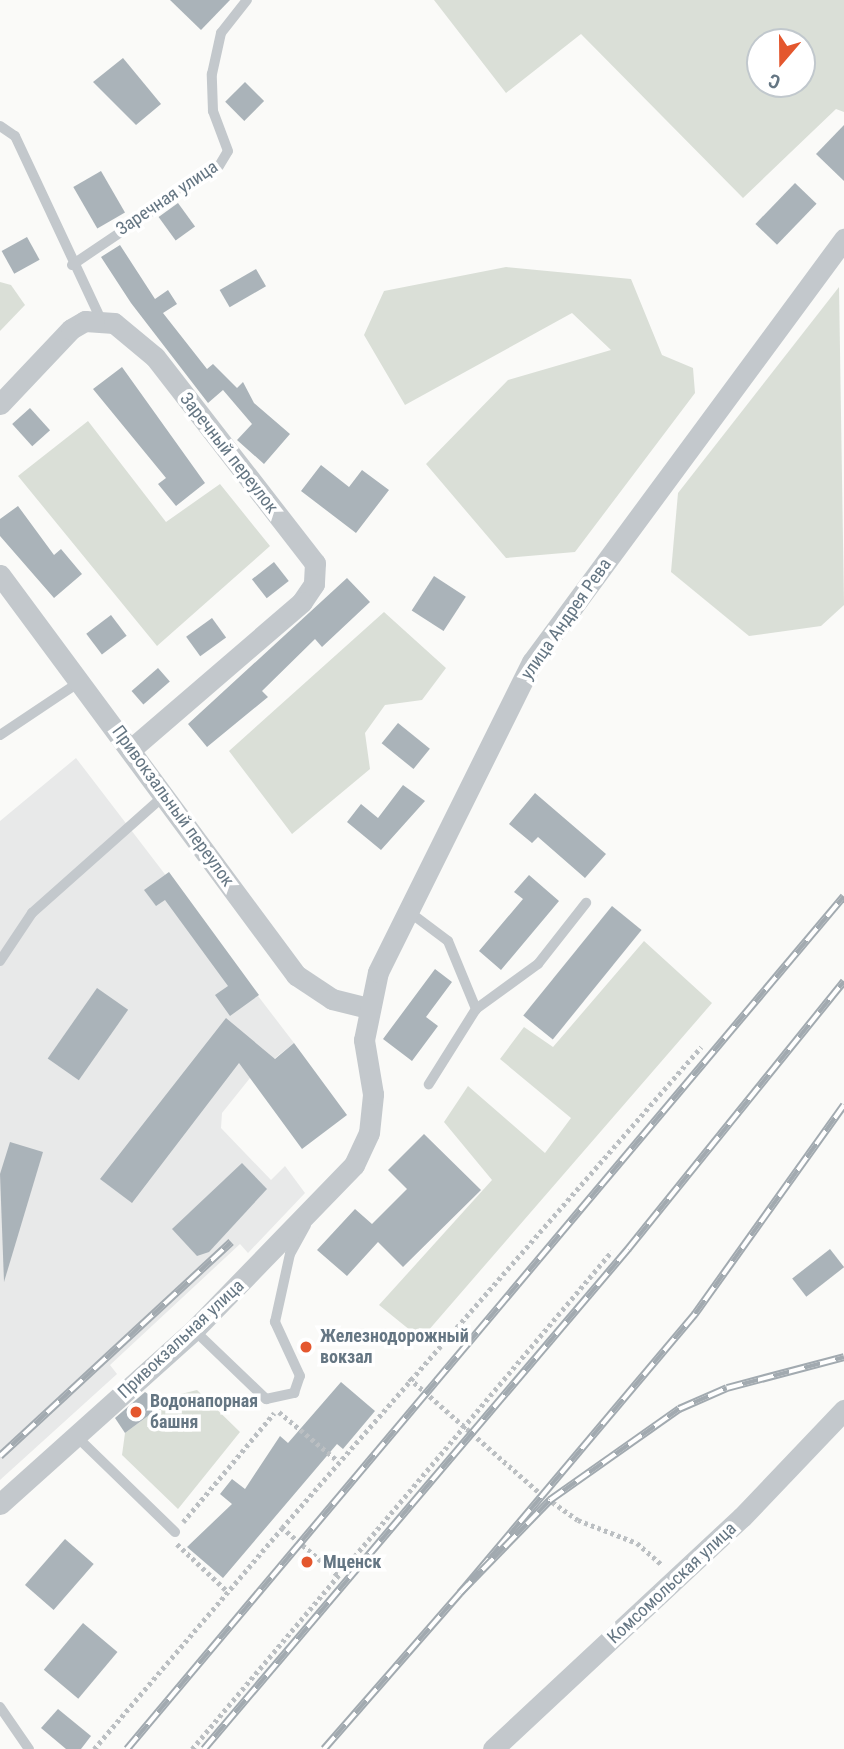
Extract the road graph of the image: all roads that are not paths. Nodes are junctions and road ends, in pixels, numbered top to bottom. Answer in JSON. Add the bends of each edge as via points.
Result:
{"nodes":[{"id":1,"x":247,"y":0,"type":"edge"},
{"id":2,"x":1,"y":126,"type":"edge"},
{"id":3,"x":844,"y":239,"type":"edge"},
{"id":4,"x":72,"y":265,"type":"junction"},
{"id":5,"x":101,"y":320,"type":"junction"},
{"id":6,"x":0,"y":404,"type":"edge"},
{"id":7,"x":0,"y":575,"type":"edge"},
{"id":8,"x":81,"y":681,"type":"junction"},
{"id":9,"x":0,"y":735,"type":"edge"},
{"id":10,"x":131,"y":749,"type":"junction"},
{"id":11,"x":164,"y":795,"type":"junction"},
{"id":12,"x":586,"y":903,"type":"dead end"},
{"id":13,"x":408,"y":911,"type":"junction"},
{"id":14,"x":0,"y":961,"type":"edge"},
{"id":15,"x":367,"y":1007,"type":"junction"},
{"id":16,"x":477,"y":1009,"type":"junction"},
{"id":17,"x":429,"y":1084,"type":"dead end"},
{"id":18,"x":354,"y":1165,"type":"joint"},
{"id":19,"x":314,"y":1212,"type":"junction"},
{"id":20,"x":194,"y":1330,"type":"junction"},
{"id":21,"x":844,"y":1410,"type":"edge"},
{"id":22,"x":76,"y":1436,"type":"junction"},
{"id":23,"x":0,"y":1504,"type":"edge"},
{"id":24,"x":174,"y":1532,"type":"road end"},
{"id":25,"x":0,"y":1707,"type":"edge"},
{"id":26,"x":29,"y":1749,"type":"edge"},
{"id":27,"x":493,"y":1749,"type":"edge"}],
"edges":[{"from":1,"to":4,"type":"lane","name":"Заречная улица","via":[[221,33],[212,74],[213,111],[228,151],[219,166]]},
{"from":2,"to":4,"type":"lane","via":[[15,136]]},
{"from":3,"to":13,"type":"street","name":"улица Андрея Рева","via":[[532,662]]},
{"from":4,"to":5,"type":"lane"},
{"from":5,"to":6,"type":"street","via":[[71,329]]},
{"from":5,"to":10,"type":"street","name":"Заречный переулок","via":[[127,329],[155,357],[315,563],[314,584],[302,602]]},
{"from":7,"to":8,"type":"street","name":"Привокзальный переулок"},
{"from":8,"to":9,"type":"lane"},
{"from":8,"to":10,"type":"street","name":"Привокзальный переулок"},
{"from":10,"to":11,"type":"street","name":"Привокзальный переулок"},
{"from":11,"to":14,"type":"lane","via":[[32,913]]},
{"from":11,"to":15,"type":"street","name":"Привокзальный переулок","via":[[296,975],[332,999]]},
{"from":12,"to":16,"type":"lane","via":[[538,964]]},
{"from":13,"to":15,"type":"street","name":"улица Андрея Рева"},
{"from":13,"to":16,"type":"lane","via":[[448,941]]},
{"from":15,"to":18,"type":"street","name":"улица Андрея Рева","via":[[364,1040],[373,1094],[369,1133]]},
{"from":16,"to":17,"type":"lane"},
{"from":18,"to":19,"type":"street","name":"Привокзальная улица"},
{"from":19,"to":20,"type":"street","name":"Привокзальная улица"},
{"from":19,"to":20,"type":"lane","via":[[290,1254],[275,1322],[300,1376],[294,1393],[266,1399]]},
{"from":20,"to":22,"type":"street","name":"Привокзальная улица"},
{"from":21,"to":27,"type":"street","name":"Комсомольская улица","via":[[677,1578]]},
{"from":22,"to":23,"type":"street","name":"Привокзальная улица"},
{"from":22,"to":24,"type":"lane"},
{"from":25,"to":26,"type":"lane","via":[[27,1737]]}]}
